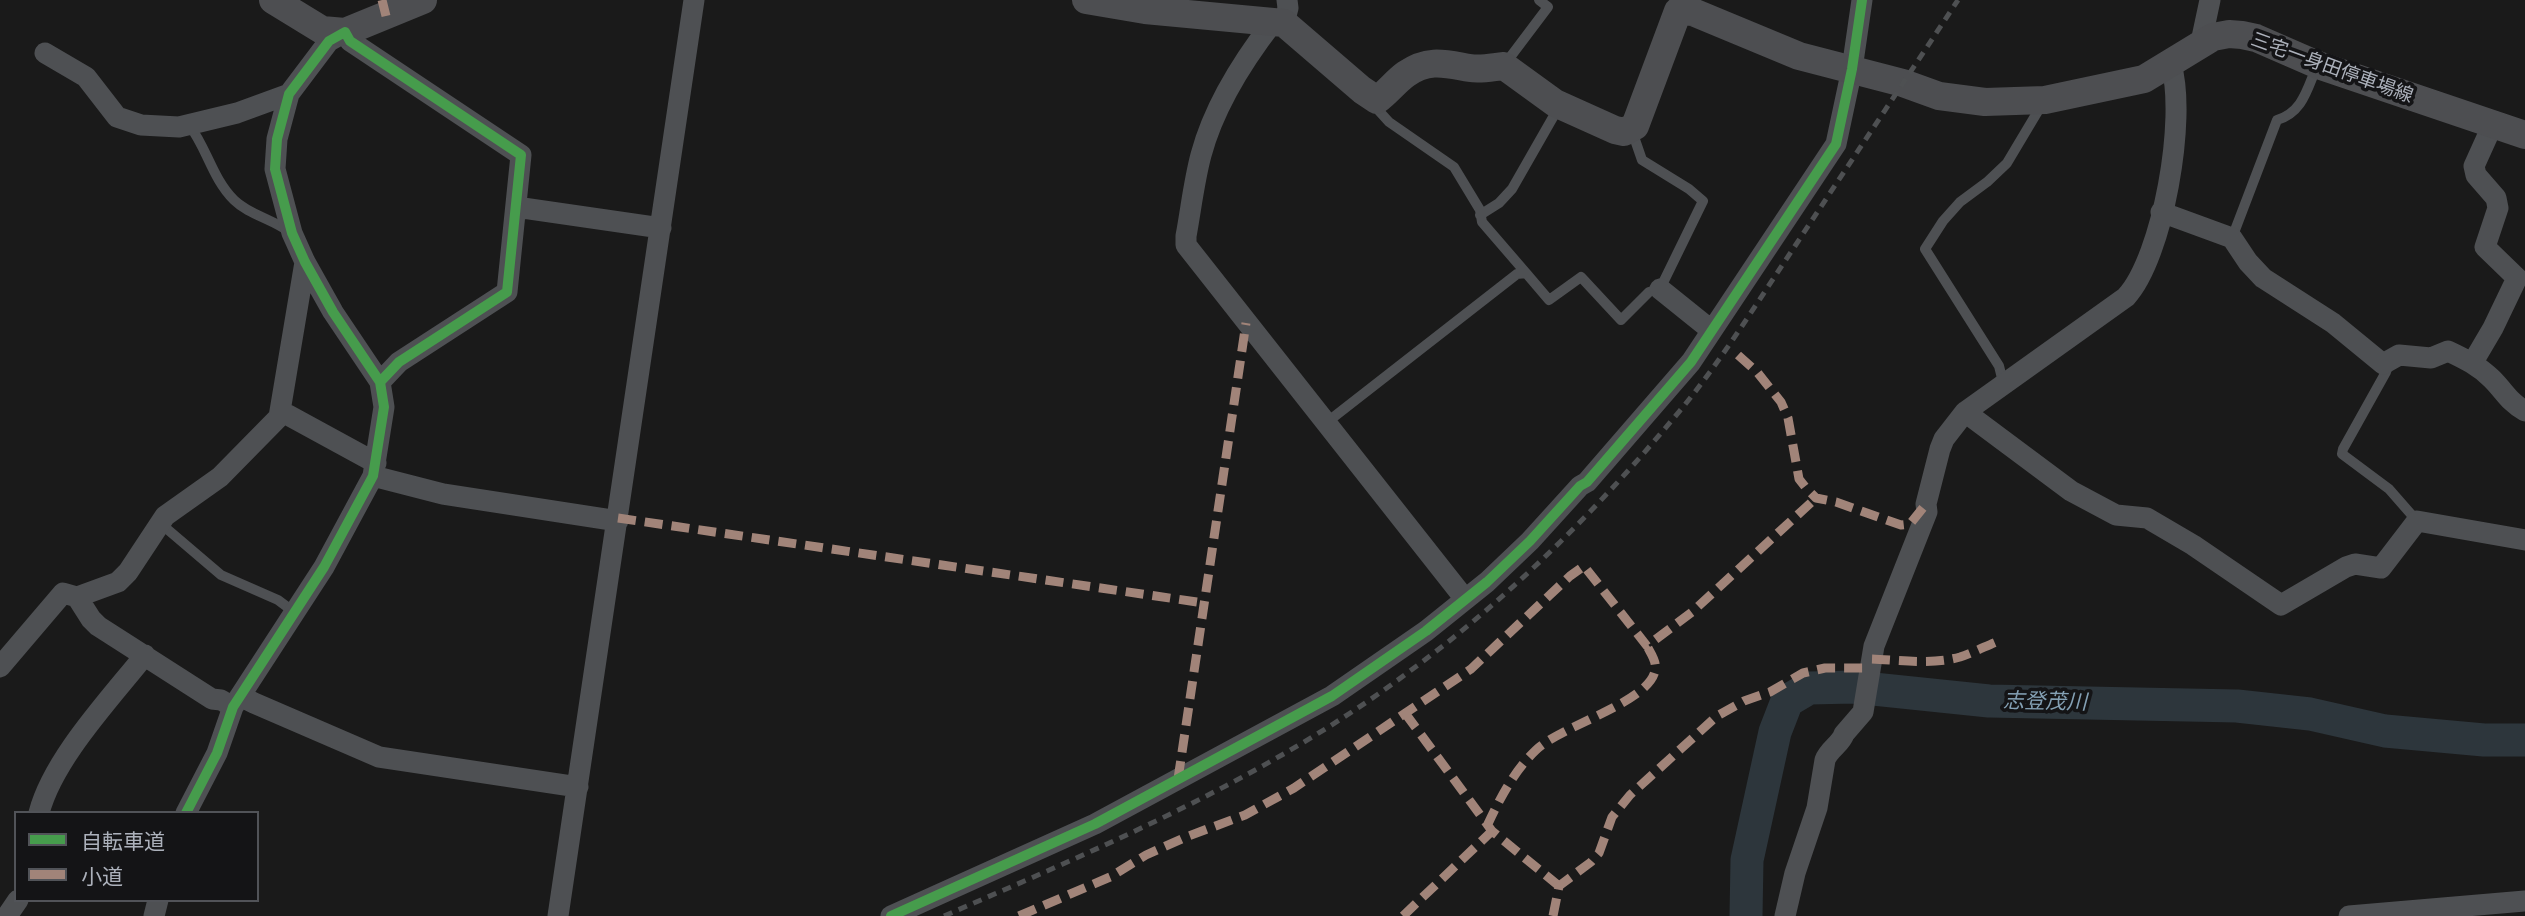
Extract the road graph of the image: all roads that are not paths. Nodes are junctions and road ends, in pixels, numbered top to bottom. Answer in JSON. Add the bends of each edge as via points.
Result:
{"nodes":[{"id":1,"x":273,"y":0,"type":"edge"},
{"id":2,"x":424,"y":0,"type":"edge"},
{"id":3,"x":694,"y":0,"type":"edge"},
{"id":4,"x":1086,"y":0,"type":"edge"},
{"id":5,"x":1539,"y":0,"type":"edge"},
{"id":6,"x":1862,"y":0,"type":"edge"},
{"id":7,"x":2210,"y":0,"type":"edge"},
{"id":8,"x":1678,"y":6,"type":"edge"},
{"id":9,"x":1281,"y":15,"type":"edge"},
{"id":10,"x":345,"y":32,"type":"junction"},
{"id":11,"x":2200,"y":47,"type":"junction"},
{"id":12,"x":45,"y":53,"type":"dead end"},
{"id":13,"x":2171,"y":65,"type":"junction"},
{"id":14,"x":2318,"y":65,"type":"junction"},
{"id":15,"x":1504,"y":66,"type":"junction"},
{"id":16,"x":1852,"y":69,"type":"junction"},
{"id":17,"x":289,"y":94,"type":"junction"},
{"id":18,"x":1377,"y":100,"type":"junction"},
{"id":19,"x":2045,"y":100,"type":"junction"},
{"id":20,"x":1560,"y":105,"type":"junction"},
{"id":21,"x":2493,"y":124,"type":"junction"},
{"id":22,"x":189,"y":125,"type":"junction"},
{"id":23,"x":1631,"y":130,"type":"junction"},
{"id":24,"x":2525,"y":135,"type":"edge"},
{"id":25,"x":516,"y":207,"type":"junction"},
{"id":26,"x":2161,"y":212,"type":"junction"},
{"id":27,"x":1480,"y":215,"type":"junction"},
{"id":28,"x":661,"y":228,"type":"junction"},
{"id":29,"x":292,"y":233,"type":"junction"},
{"id":30,"x":2232,"y":238,"type":"junction"},
{"id":31,"x":305,"y":262,"type":"junction"},
{"id":32,"x":1526,"y":273,"type":"junction"},
{"id":33,"x":2521,"y":278,"type":"edge"},
{"id":34,"x":1660,"y":289,"type":"junction"},
{"id":35,"x":1711,"y":330,"type":"junction"},
{"id":36,"x":2390,"y":361,"type":"junction"},
{"id":37,"x":2473,"y":362,"type":"junction"},
{"id":38,"x":380,"y":382,"type":"junction"},
{"id":39,"x":2003,"y":382,"type":"junction"},
{"id":40,"x":2525,"y":411,"type":"edge"},
{"id":41,"x":1965,"y":412,"type":"junction"},
{"id":42,"x":280,"y":414,"type":"junction"},
{"id":43,"x":1326,"y":423,"type":"junction"},
{"id":44,"x":375,"y":469,"type":"junction"},
{"id":45,"x":618,"y":521,"type":"junction"},
{"id":46,"x":2417,"y":521,"type":"junction"},
{"id":47,"x":160,"y":523,"type":"junction"},
{"id":48,"x":2525,"y":540,"type":"edge"},
{"id":49,"x":77,"y":597,"type":"junction"},
{"id":50,"x":1465,"y":599,"type":"junction"},
{"id":51,"x":294,"y":612,"type":"junction"},
{"id":52,"x":145,"y":655,"type":"junction"},
{"id":53,"x":0,"y":667,"type":"edge"},
{"id":54,"x":237,"y":701,"type":"junction"},
{"id":55,"x":578,"y":787,"type":"junction"},
{"id":56,"x":40,"y":811,"type":"edge"},
{"id":57,"x":188,"y":811,"type":"edge"},
{"id":58,"x":2525,"y":901,"type":"edge"},
{"id":59,"x":558,"y":916,"type":"edge"},
{"id":60,"x":891,"y":916,"type":"edge"},
{"id":61,"x":1785,"y":916,"type":"edge"},
{"id":62,"x":2349,"y":916,"type":"edge"}],
"edges":[{"from":1,"to":10,"type":"main road","via":[[322,30]]},
{"from":2,"to":10,"type":"main road"},
{"from":3,"to":28,"type":"street"},
{"from":4,"to":9,"type":"main road","via":[[1145,10]]},
{"from":5,"to":15,"type":"lane","via":[[1548,7]]},
{"from":6,"to":16,"type":"street"},
{"from":7,"to":11,"type":"street"},
{"from":8,"to":16,"type":"main road","name":"三宅一身田停車場線","via":[[1799,56]]},
{"from":8,"to":23,"type":"main road","name":"三宅一身田停車場線"},
{"from":9,"to":18,"type":"main road"},
{"from":9,"to":43,"type":"street","via":[[1240,67],[1208,133],[1186,245]]},
{"from":10,"to":17,"type":"street","via":[[329,41]]},
{"from":10,"to":25,"type":"street","via":[[350,41],[521,155]]},
{"from":11,"to":13,"type":"main road","name":"三宅一身田停車場線"},
{"from":11,"to":14,"type":"main road","name":"三宅一身田停車場線","via":[[2213,37],[2242,35]]},
{"from":12,"to":22,"type":"street","via":[[86,77],[117,117],[141,125]]},
{"from":13,"to":19,"type":"main road","name":"三宅一身田停車場線","via":[[2144,79]]},
{"from":13,"to":26,"type":"street","via":[[2176,119],[2171,181]]},
{"from":14,"to":21,"type":"main road","name":"三宅一身田停車場線"},
{"from":14,"to":30,"type":"lane","via":[[2297,110],[2277,120]]},
{"from":15,"to":18,"type":"main road","via":[[1429,64],[1404,75]]},
{"from":15,"to":20,"type":"main road"},
{"from":16,"to":19,"type":"main road","name":"三宅一身田停車場線","via":[[1939,96],[1985,102]]},
{"from":16,"to":35,"type":"street","via":[[1836,144]]},
{"from":17,"to":22,"type":"street"},
{"from":17,"to":29,"type":"street","via":[[277,139],[275,169]]},
{"from":18,"to":27,"type":"lane","via":[[1379,111],[1389,122],[1454,167]]},
{"from":19,"to":39,"type":"lane","via":[[2007,163],[1960,202],[1925,249],[1999,366]]},
{"from":20,"to":23,"type":"main road","via":[[1615,130]]},
{"from":20,"to":27,"type":"lane","via":[[1512,189]]},
{"from":21,"to":24,"type":"main road","name":"三宅一身田停車場線"},
{"from":21,"to":33,"type":"street","via":[[2474,166],[2476,175],[2497,198],[2485,247]]},
{"from":22,"to":29,"type":"lane","via":[[231,197]]},
{"from":23,"to":34,"type":"lane","via":[[1642,160],[1703,201]]},
{"from":25,"to":28,"type":"street"},
{"from":25,"to":38,"type":"street","via":[[508,292],[399,362]]},
{"from":26,"to":30,"type":"street"},
{"from":26,"to":39,"type":"street","via":[[2148,262],[2134,288]]},
{"from":27,"to":32,"type":"lane"},
{"from":28,"to":45,"type":"street"},
{"from":29,"to":31,"type":"street"},
{"from":30,"to":36,"type":"street","via":[[2263,278],[2333,323],[2383,364]]},
{"from":31,"to":38,"type":"street"},
{"from":31,"to":42,"type":"street"},
{"from":32,"to":34,"type":"lane","via":[[1549,299],[1581,277],[1621,320],[1648,292]]},
{"from":32,"to":43,"type":"lane","via":[[1517,274]]},
{"from":33,"to":37,"type":"street"},
{"from":34,"to":35,"type":"street"},
{"from":35,"to":50,"type":"street","via":[[1691,362],[1587,482]]},
{"from":36,"to":37,"type":"street","via":[[2399,355],[2431,358],[2448,351]]},
{"from":36,"to":46,"type":"lane","via":[[2342,454],[2389,489]]},
{"from":37,"to":40,"type":"street","via":[[2505,397]]},
{"from":38,"to":44,"type":"street","via":[[384,407]]},
{"from":39,"to":41,"type":"street"},
{"from":41,"to":46,"type":"street","via":[[2071,491],[2116,515],[2147,518],[2281,605],[2346,567],[2381,568]]},
{"from":41,"to":61,"type":"street","via":[[1940,449],[1927,512],[1881,625],[1863,712],[1828,753]]},
{"from":42,"to":44,"type":"street"},
{"from":42,"to":47,"type":"street","via":[[229,469]]},
{"from":43,"to":50,"type":"street"},
{"from":44,"to":45,"type":"street","via":[[443,494]]},
{"from":44,"to":51,"type":"street","via":[[324,567]]},
{"from":45,"to":55,"type":"street"},
{"from":46,"to":48,"type":"street"},
{"from":47,"to":49,"type":"street","via":[[118,582]]},
{"from":47,"to":51,"type":"lane","via":[[221,575]]},
{"from":49,"to":52,"type":"street","via":[[98,626]]},
{"from":49,"to":53,"type":"street","via":[[63,593]]},
{"from":50,"to":60,"type":"street","via":[[1366,673],[1294,718],[1095,824]]},
{"from":51,"to":54,"type":"street"},
{"from":52,"to":54,"type":"street","via":[[212,699]]},
{"from":52,"to":56,"type":"street","via":[[84,731]]},
{"from":54,"to":55,"type":"street","via":[[254,703],[379,757]]},
{"from":54,"to":57,"type":"street"},
{"from":55,"to":59,"type":"street"},
{"from":58,"to":62,"type":"street"}]}
